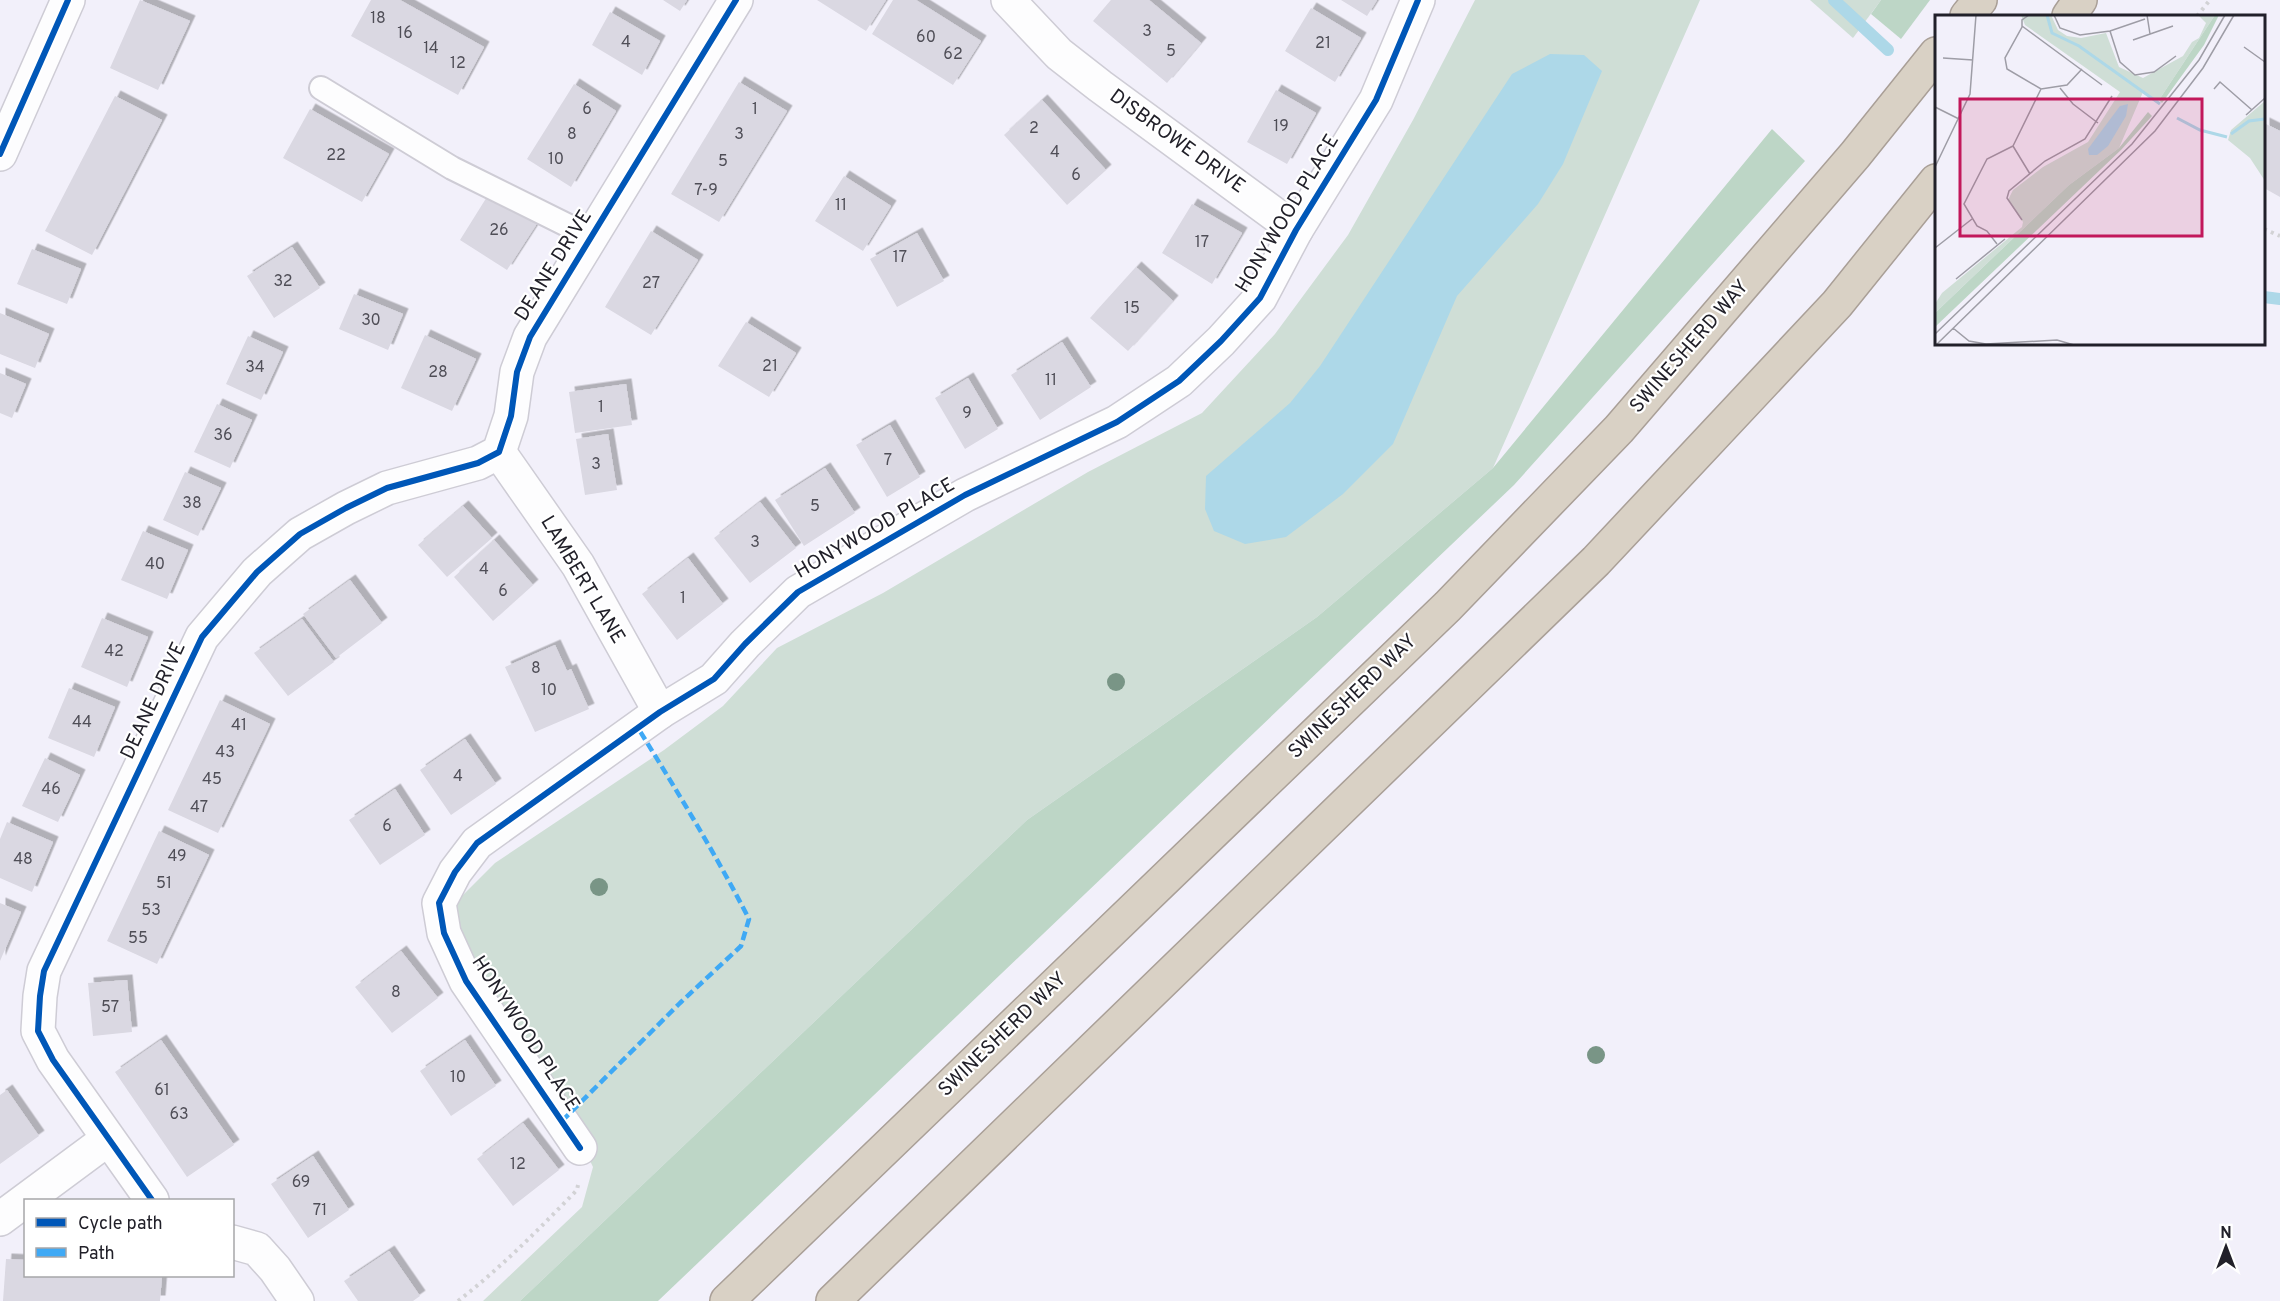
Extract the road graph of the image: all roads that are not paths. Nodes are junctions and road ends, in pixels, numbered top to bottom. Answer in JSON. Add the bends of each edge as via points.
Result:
{"nodes":[{"id":1,"x":68,"y":0,"type":"edge"},
{"id":2,"x":736,"y":0,"type":"edge"},
{"id":3,"x":1008,"y":0,"type":"edge"},
{"id":4,"x":1419,"y":0,"type":"edge"},
{"id":5,"x":1980,"y":0,"type":"edge"},
{"id":6,"x":2080,"y":0,"type":"edge"},
{"id":7,"x":1968,"y":15,"type":"edge"},
{"id":8,"x":2069,"y":15,"type":"edge"},
{"id":9,"x":1935,"y":55,"type":"edge"},
{"id":10,"x":321,"y":88,"type":"dead end"},
{"id":11,"x":0,"y":154,"type":"edge"},
{"id":12,"x":1935,"y":182,"type":"edge"},
{"id":13,"x":1296,"y":230,"type":"junction"},
{"id":14,"x":591,"y":237,"type":"junction"},
{"id":15,"x":499,"y":452,"type":"junction"},
{"id":16,"x":660,"y":712,"type":"junction"},
{"id":17,"x":108,"y":1139,"type":"junction"},
{"id":18,"x":580,"y":1148,"type":"road end"},
{"id":19,"x":27,"y":1199,"type":"edge"},
{"id":20,"x":151,"y":1199,"type":"edge"},
{"id":21,"x":24,"y":1201,"type":"edge"},
{"id":22,"x":0,"y":1219,"type":"edge"},
{"id":23,"x":234,"y":1243,"type":"edge"},
{"id":24,"x":297,"y":1301,"type":"edge"},
{"id":25,"x":727,"y":1301,"type":"edge"},
{"id":26,"x":833,"y":1301,"type":"edge"}],
"edges":[{"from":1,"to":11,"type":"street"},
{"from":2,"to":14,"type":"street","name":"DEANE DRIVE"},
{"from":3,"to":13,"type":"street","name":"DISBROWE DRIVE","via":[[1059,54]]},
{"from":4,"to":13,"type":"street","name":"HONYWOOD PLACE","via":[[1376,100]]},
{"from":5,"to":7,"type":"highway"},
{"from":6,"to":8,"type":"highway"},
{"from":9,"to":25,"type":"highway","name":"SWINESHERD WAY","via":[[1855,155],[1619,429],[1497,556]]},
{"from":10,"to":14,"type":"lane","via":[[453,168]]},
{"from":12,"to":26,"type":"highway","via":[[1837,304],[1596,561]]},
{"from":13,"to":16,"type":"street","name":"HONYWOOD PLACE","via":[[1260,298],[1179,381],[1117,422],[965,495],[798,592],[714,679]]},
{"from":14,"to":15,"type":"street","name":"DEANE DRIVE","via":[[530,337],[517,372],[511,416]]},
{"from":15,"to":16,"type":"street","name":"LAMBERT LANE","via":[[578,565]]},
{"from":15,"to":17,"type":"street","name":"DEANE DRIVE","via":[[478,463],[387,488],[300,534],[256,572],[202,637],[44,971],[38,1031],[53,1060]]},
{"from":16,"to":18,"type":"street","name":"HONYWOOD PLACE","via":[[477,843],[455,872],[439,903],[444,933],[466,981]]},
{"from":17,"to":19,"type":"street"},
{"from":17,"to":20,"type":"street","name":"DEANE DRIVE"},
{"from":21,"to":22,"type":"street"},
{"from":23,"to":24,"type":"street","via":[[256,1249]]}]}
